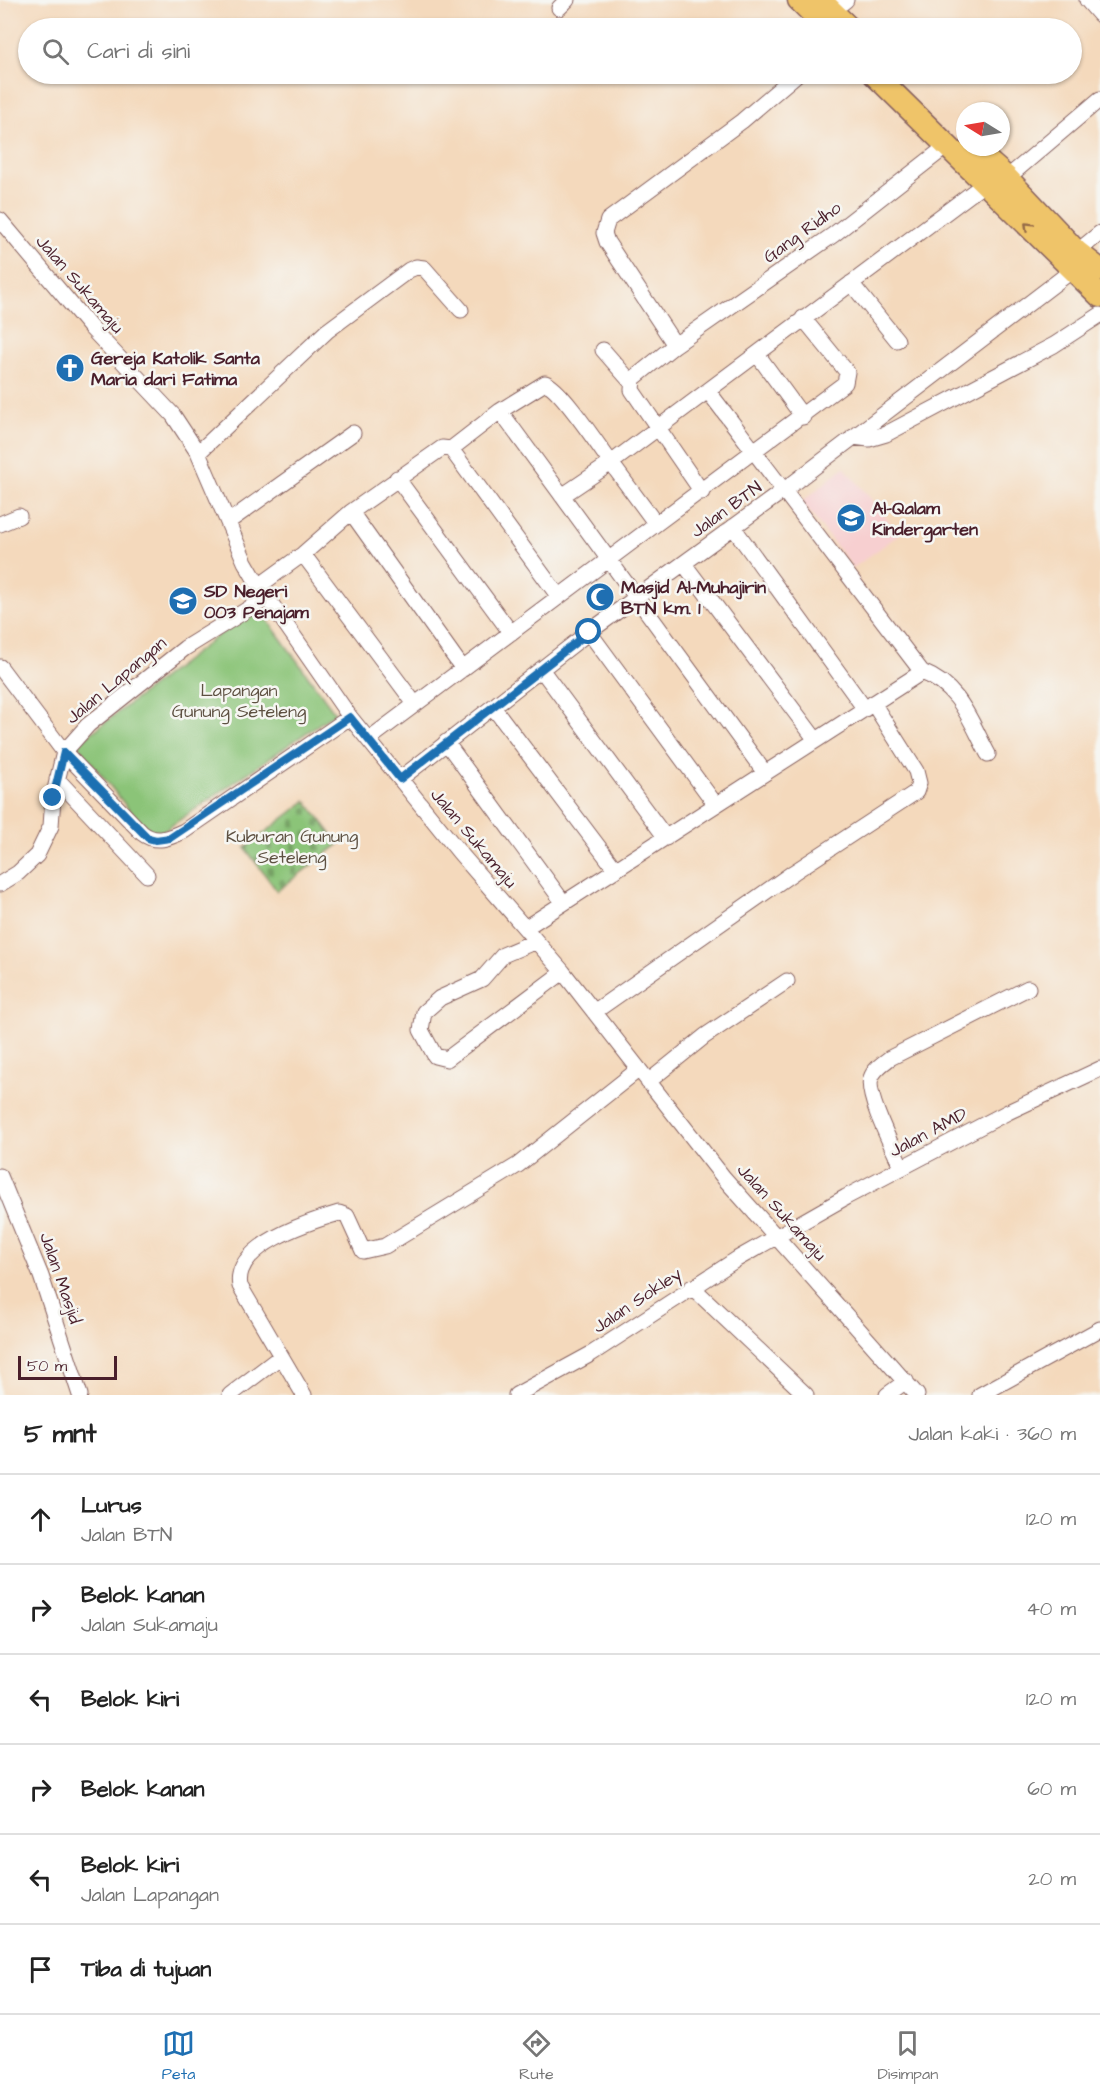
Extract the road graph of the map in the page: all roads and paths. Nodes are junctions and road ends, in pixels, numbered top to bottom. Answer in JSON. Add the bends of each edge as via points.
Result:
{"nodes":[{"id":1,"x":799,"y":0,"type":"edge"},
{"id":2,"x":1087,"y":0,"type":"edge"},
{"id":3,"x":831,"y":10,"type":"edge"},
{"id":4,"x":1100,"y":15,"type":"edge"},
{"id":5,"x":785,"y":84,"type":"edge"},
{"id":6,"x":886,"y":84,"type":"edge"},
{"id":7,"x":904,"y":84,"type":"edge"},
{"id":8,"x":1100,"y":99,"type":"edge"},
{"id":9,"x":956,"y":143,"type":"edge"},
{"id":10,"x":965,"y":156,"type":"edge"},
{"id":11,"x":982,"y":156,"type":"edge"},
{"id":12,"x":1007,"y":178,"type":"junction"},
{"id":13,"x":984,"y":184,"type":"junction"},
{"id":14,"x":0,"y":220,"type":"edge"},
{"id":15,"x":1100,"y":233,"type":"edge"},
{"id":16,"x":1076,"y":261,"type":"junction"},
{"id":17,"x":1100,"y":270,"type":"edge"},
{"id":18,"x":851,"y":283,"type":"junction"},
{"id":19,"x":1100,"y":296,"type":"edge"},
{"id":20,"x":461,"y":310,"type":"dead end"},
{"id":21,"x":1100,"y":315,"type":"edge"},
{"id":22,"x":803,"y":318,"type":"junction"},
{"id":23,"x":897,"y":340,"type":"dead end"},
{"id":24,"x":675,"y":345,"type":"junction"},
{"id":25,"x":603,"y":350,"type":"dead end"},
{"id":26,"x":757,"y":354,"type":"junction"},
{"id":27,"x":631,"y":382,"type":"junction"},
{"id":28,"x":708,"y":391,"type":"junction"},
{"id":29,"x":500,"y":411,"type":"junction"},
{"id":30,"x":802,"y":417,"type":"junction"},
{"id":31,"x":659,"y":427,"type":"junction"},
{"id":32,"x":353,"y":434,"type":"dead end"},
{"id":33,"x":853,"y":437,"type":"junction"},
{"id":34,"x":451,"y":449,"type":"junction"},
{"id":35,"x":755,"y":452,"type":"junction"},
{"id":36,"x":198,"y":453,"type":"junction"},
{"id":37,"x":611,"y":463,"type":"junction"},
{"id":38,"x":397,"y":478,"type":"junction"},
{"id":39,"x":783,"y":491,"type":"junction"},
{"id":40,"x":702,"y":492,"type":"junction"},
{"id":41,"x":562,"y":496,"type":"junction"},
{"id":42,"x":351,"y":512,"type":"junction"},
{"id":43,"x":19,"y":516,"type":"dead end"},
{"id":44,"x":228,"y":522,"type":"junction"},
{"id":45,"x":656,"y":524,"type":"junction"},
{"id":46,"x":0,"y":525,"type":"edge"},
{"id":47,"x":733,"y":527,"type":"junction"},
{"id":48,"x":303,"y":554,"type":"junction"},
{"id":49,"x":607,"y":560,"type":"junction"},
{"id":50,"x":684,"y":564,"type":"junction"},
{"id":51,"x":262,"y":592,"type":"junction"},
{"id":52,"x":559,"y":597,"type":"junction"},
{"id":53,"x":635,"y":598,"type":"junction"},
{"id":54,"x":589,"y":632,"type":"junction"},
{"id":55,"x":511,"y":633,"type":"junction"},
{"id":56,"x":0,"y":667,"type":"edge"},
{"id":57,"x":463,"y":669,"type":"junction"},
{"id":58,"x":541,"y":669,"type":"junction"},
{"id":59,"x":922,"y":672,"type":"junction"},
{"id":60,"x":415,"y":704,"type":"junction"},
{"id":61,"x":869,"y":706,"type":"junction"},
{"id":62,"x":493,"y":707,"type":"junction"},
{"id":63,"x":350,"y":717,"type":"junction"},
{"id":64,"x":369,"y":739,"type":"junction"},
{"id":65,"x":816,"y":740,"type":"junction"},
{"id":66,"x":446,"y":742,"type":"junction"},
{"id":67,"x":64,"y":752,"type":"junction"},
{"id":68,"x":988,"y":754,"type":"dead end"},
{"id":69,"x":765,"y":773,"type":"junction"},
{"id":70,"x":57,"y":779,"type":"junction"},
{"id":71,"x":400,"y":779,"type":"junction"},
{"id":72,"x":716,"y":805,"type":"junction"},
{"id":73,"x":666,"y":838,"type":"junction"},
{"id":74,"x":616,"y":870,"type":"junction"},
{"id":75,"x":147,"y":875,"type":"dead end"},
{"id":76,"x":0,"y":884,"type":"edge"},
{"id":77,"x":563,"y":902,"type":"junction"},
{"id":78,"x":525,"y":928,"type":"junction"},
{"id":79,"x":536,"y":941,"type":"junction"},
{"id":80,"x":563,"y":972,"type":"junction"},
{"id":81,"x":787,"y":981,"type":"dead end"},
{"id":82,"x":1028,"y":987,"type":"dead end"},
{"id":83,"x":594,"y":1012,"type":"junction"},
{"id":84,"x":639,"y":1069,"type":"junction"},
{"id":85,"x":1100,"y":1069,"type":"edge"},
{"id":86,"x":648,"y":1082,"type":"junction"},
{"id":87,"x":902,"y":1168,"type":"junction"},
{"id":88,"x":0,"y":1176,"type":"edge"},
{"id":89,"x":778,"y":1236,"type":"junction"},
{"id":90,"x":692,"y":1287,"type":"junction"},
{"id":91,"x":1100,"y":1329,"type":"edge"},
{"id":92,"x":280,"y":1357,"type":"junction"},
{"id":93,"x":906,"y":1381,"type":"junction"},
{"id":94,"x":80,"y":1395,"type":"edge"},
{"id":95,"x":230,"y":1395,"type":"edge"},
{"id":96,"x":304,"y":1395,"type":"edge"},
{"id":97,"x":516,"y":1395,"type":"edge"},
{"id":98,"x":806,"y":1395,"type":"edge"},
{"id":99,"x":887,"y":1395,"type":"edge"},
{"id":100,"x":917,"y":1395,"type":"edge"},
{"id":101,"x":980,"y":1395,"type":"edge"}],
"edges":[{"from":1,"to":3,"type":"highway"},
{"from":2,"to":4,"type":"street"},
{"from":5,"to":24,"type":"street","via":[[605,226],[607,242]]},
{"from":6,"to":9,"type":"highway"},
{"from":7,"to":9,"type":"highway"},
{"from":8,"to":12,"type":"street"},
{"from":9,"to":24,"type":"street","name":"Gang Ridho"},
{"from":10,"to":13,"type":"highway"},
{"from":11,"to":12,"type":"highway"},
{"from":12,"to":16,"type":"highway"},
{"from":16,"to":13,"type":"highway","one_way":true},
{"from":13,"to":18,"type":"street"},
{"from":14,"to":36,"type":"street","name":"Jalan Sukamaju","via":[[91,328],[173,415]]},
{"from":15,"to":16,"type":"street","name":"Jalan BTN"},
{"from":16,"to":17,"type":"highway"},
{"from":16,"to":19,"type":"highway"},
{"from":16,"to":33,"type":"street","name":"Jalan BTN"},
{"from":18,"to":22,"type":"street"},
{"from":18,"to":23,"type":"street"},
{"from":20,"to":36,"type":"street","via":[[424,268],[409,270],[327,331]]},
{"from":21,"to":33,"type":"street","via":[[1054,345],[886,434],[868,439]]},
{"from":22,"to":26,"type":"street"},
{"from":22,"to":30,"type":"street","via":[[848,375],[845,383]]},
{"from":24,"to":27,"type":"street","name":"Gang Ridho"},
{"from":25,"to":27,"type":"street"},
{"from":26,"to":28,"type":"street"},
{"from":26,"to":30,"type":"street"},
{"from":27,"to":31,"type":"street","via":[[632,390]]},
{"from":28,"to":31,"type":"street"},
{"from":28,"to":35,"type":"street"},
{"from":29,"to":34,"type":"street","name":"Jalan Lapangan"},
{"from":29,"to":37,"type":"street","name":"Jalan Lapangan","via":[[538,386],[549,384]]},
{"from":29,"to":41,"type":"street"},
{"from":30,"to":35,"type":"street"},
{"from":31,"to":37,"type":"street"},
{"from":31,"to":40,"type":"street"},
{"from":32,"to":44,"type":"street"},
{"from":33,"to":39,"type":"street","name":"Jalan BTN"},
{"from":34,"to":38,"type":"street","name":"Jalan Lapangan","via":[[442,448]]},
{"from":34,"to":52,"type":"street"},
{"from":35,"to":39,"type":"street"},
{"from":35,"to":40,"type":"street"},
{"from":36,"to":44,"type":"street","name":"Jalan Sukamaju"},
{"from":37,"to":41,"type":"street"},
{"from":37,"to":45,"type":"street"},
{"from":38,"to":42,"type":"street","name":"Jalan Lapangan"},
{"from":38,"to":55,"type":"street"},
{"from":39,"to":47,"type":"street","name":"Jalan BTN"},
{"from":39,"to":59,"type":"street"},
{"from":40,"to":45,"type":"street"},
{"from":41,"to":49,"type":"street"},
{"from":42,"to":48,"type":"street","name":"Jalan Lapangan"},
{"from":42,"to":57,"type":"street"},
{"from":43,"to":46,"type":"street"},
{"from":44,"to":51,"type":"street","name":"Jalan Sukamaju"},
{"from":45,"to":49,"type":"street"},
{"from":47,"to":50,"type":"street","name":"Jalan BTN"},
{"from":47,"to":61,"type":"street"},
{"from":48,"to":51,"type":"street","name":"Jalan Lapangan"},
{"from":48,"to":60,"type":"street"},
{"from":49,"to":52,"type":"street"},
{"from":49,"to":53,"type":"street"},
{"from":50,"to":53,"type":"street","name":"Jalan BTN"},
{"from":50,"to":65,"type":"street"},
{"from":51,"to":63,"type":"street","name":"Jalan Sukamaju"},
{"from":51,"to":67,"type":"street","name":"Jalan Lapangan","via":[[88,725]]},
{"from":52,"to":55,"type":"street"},
{"from":53,"to":54,"type":"street","name":"Jalan BTN"},
{"from":53,"to":69,"type":"street"},
{"from":54,"to":58,"type":"street","name":"Jalan BTN"},
{"from":54,"to":72,"type":"street"},
{"from":55,"to":57,"type":"street"},
{"from":56,"to":67,"type":"street"},
{"from":57,"to":60,"type":"street"},
{"from":58,"to":62,"type":"street","name":"Jalan BTN"},
{"from":58,"to":73,"type":"street"},
{"from":59,"to":61,"type":"street"},
{"from":59,"to":68,"type":"street","via":[[943,681],[955,693]]},
{"from":60,"to":64,"type":"street"},
{"from":61,"to":65,"type":"street"},
{"from":61,"to":83,"type":"street","via":[[916,771],[916,792]]},
{"from":62,"to":66,"type":"street","name":"Jalan BTN"},
{"from":62,"to":74,"type":"street"},
{"from":63,"to":64,"type":"street","name":"Jalan Sukamaju"},
{"from":63,"to":67,"type":"street","via":[[184,831],[163,840],[142,833]]},
{"from":64,"to":71,"type":"street","name":"Jalan Sukamaju"},
{"from":65,"to":69,"type":"street"},
{"from":66,"to":71,"type":"street","name":"Jalan BTN"},
{"from":66,"to":77,"type":"street"},
{"from":67,"to":70,"type":"street","name":"Jalan Lapangan"},
{"from":69,"to":72,"type":"street"},
{"from":70,"to":75,"type":"street"},
{"from":70,"to":76,"type":"street","name":"Jalan Lapangan","via":[[51,826],[37,855]]},
{"from":71,"to":78,"type":"street","name":"Jalan Sukamaju"},
{"from":72,"to":73,"type":"street"},
{"from":73,"to":74,"type":"street"},
{"from":74,"to":77,"type":"street"},
{"from":77,"to":78,"type":"street"},
{"from":78,"to":79,"type":"street","name":"Jalan Sukamaju"},
{"from":79,"to":80,"type":"street","name":"Jalan Sukamaju"},
{"from":79,"to":80,"type":"street","via":[[504,956],[482,979],[440,998],[424,1012],[421,1030],[435,1056],[447,1059]]},
{"from":80,"to":83,"type":"street","name":"Jalan Sukamaju"},
{"from":81,"to":86,"type":"street","via":[[705,1036]]},
{"from":82,"to":87,"type":"street","via":[[890,1058],[874,1072],[871,1093]]},
{"from":83,"to":84,"type":"street","name":"Jalan Sukamaju"},
{"from":84,"to":86,"type":"street","name":"Jalan Sukamaju"},
{"from":84,"to":92,"type":"street","via":[[518,1165],[385,1246],[363,1251],[347,1216],[339,1213],[275,1238],[256,1250],[239,1271],[240,1286]]},
{"from":85,"to":87,"type":"street","name":"Jalan AMD"},
{"from":86,"to":89,"type":"street","name":"Jalan Sukamaju","via":[[724,1178]]},
{"from":87,"to":89,"type":"street","name":"Jalan AMD"},
{"from":88,"to":94,"type":"street","name":"Jalan Masjid","via":[[41,1275]]},
{"from":89,"to":90,"type":"street","name":"Jalan Sokley"},
{"from":89,"to":93,"type":"street","name":"Jalan Sukamaju"},
{"from":90,"to":97,"type":"street","name":"Jalan Sokley","via":[[591,1354]]},
{"from":90,"to":98,"type":"street"},
{"from":91,"to":101,"type":"street"},
{"from":92,"to":95,"type":"street"},
{"from":92,"to":96,"type":"street"},
{"from":93,"to":99,"type":"street"},
{"from":93,"to":100,"type":"street","name":"Jalan Sukamaju"}]}
